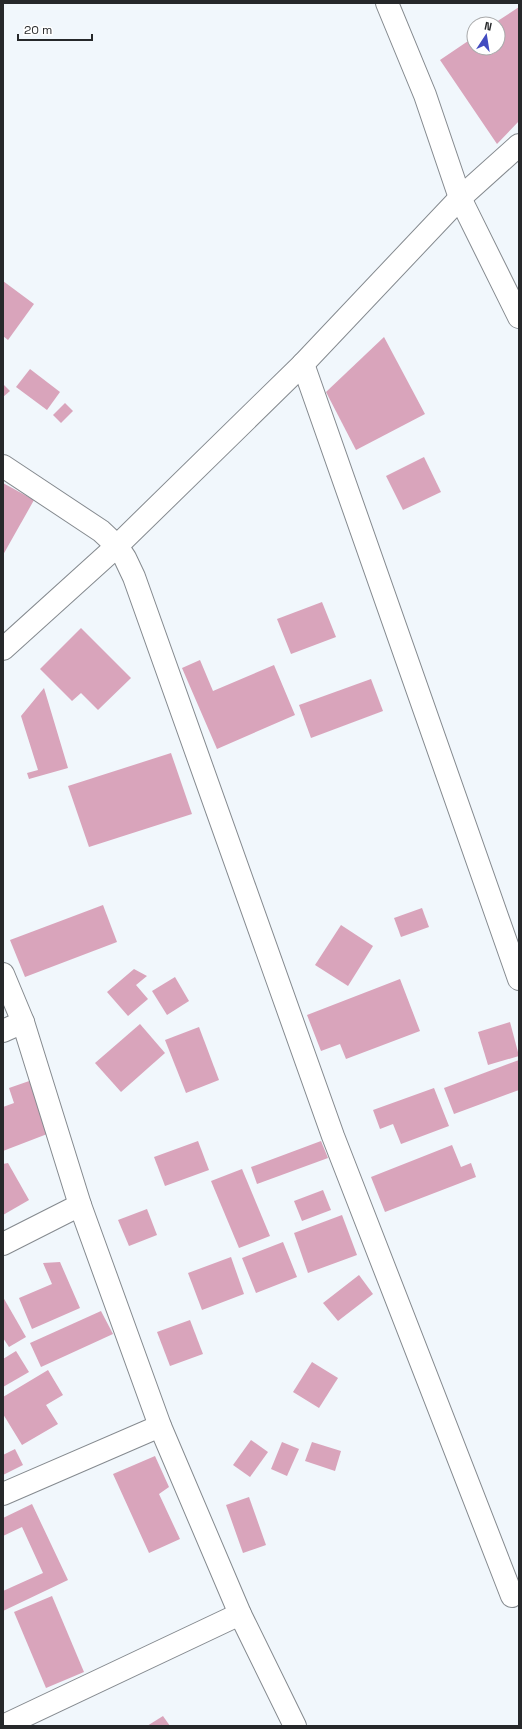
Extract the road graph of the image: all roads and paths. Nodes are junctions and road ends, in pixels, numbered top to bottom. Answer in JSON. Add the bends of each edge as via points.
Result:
{"nodes":[{"id":1,"x":387,"y":3,"type":"edge"},
{"id":2,"x":519,"y":145,"type":"edge"},
{"id":3,"x":460,"y":198,"type":"junction"},
{"id":4,"x":519,"y":317,"type":"edge"},
{"id":5,"x":303,"y":364,"type":"junction"},
{"id":6,"x":3,"y":466,"type":"edge"},
{"id":7,"x":117,"y":546,"type":"junction"},
{"id":8,"x":3,"y":649,"type":"edge"},
{"id":9,"x":3,"y":974,"type":"edge"},
{"id":10,"x":519,"y":979,"type":"edge"},
{"id":11,"x":23,"y":1022,"type":"junction"},
{"id":12,"x":3,"y":1031,"type":"edge"},
{"id":13,"x":80,"y":1204,"type":"junction"},
{"id":14,"x":3,"y":1244,"type":"edge"},
{"id":15,"x":160,"y":1426,"type":"junction"},
{"id":16,"x":3,"y":1494,"type":"edge"},
{"id":17,"x":512,"y":1596,"type":"dead end"},
{"id":18,"x":240,"y":1614,"type":"junction"},
{"id":19,"x":3,"y":1726,"type":"edge"},
{"id":20,"x":295,"y":1726,"type":"edge"}],
"edges":[{"from":1,"to":3,"type":"street","via":[[424,95]]},
{"from":2,"to":3,"type":"street"},
{"from":3,"to":4,"type":"street"},
{"from":3,"to":5,"type":"street"},
{"from":5,"to":7,"type":"street"},
{"from":5,"to":10,"type":"street"},
{"from":6,"to":7,"type":"street","via":[[101,531]]},
{"from":7,"to":8,"type":"street"},
{"from":7,"to":17,"type":"street","via":[[134,577],[332,1136]]},
{"from":9,"to":11,"type":"street"},
{"from":11,"to":12,"type":"street"},
{"from":11,"to":13,"type":"street"},
{"from":13,"to":14,"type":"street"},
{"from":13,"to":15,"type":"street"},
{"from":15,"to":16,"type":"street"},
{"from":15,"to":18,"type":"street"},
{"from":18,"to":19,"type":"street"},
{"from":18,"to":20,"type":"street"}]}
